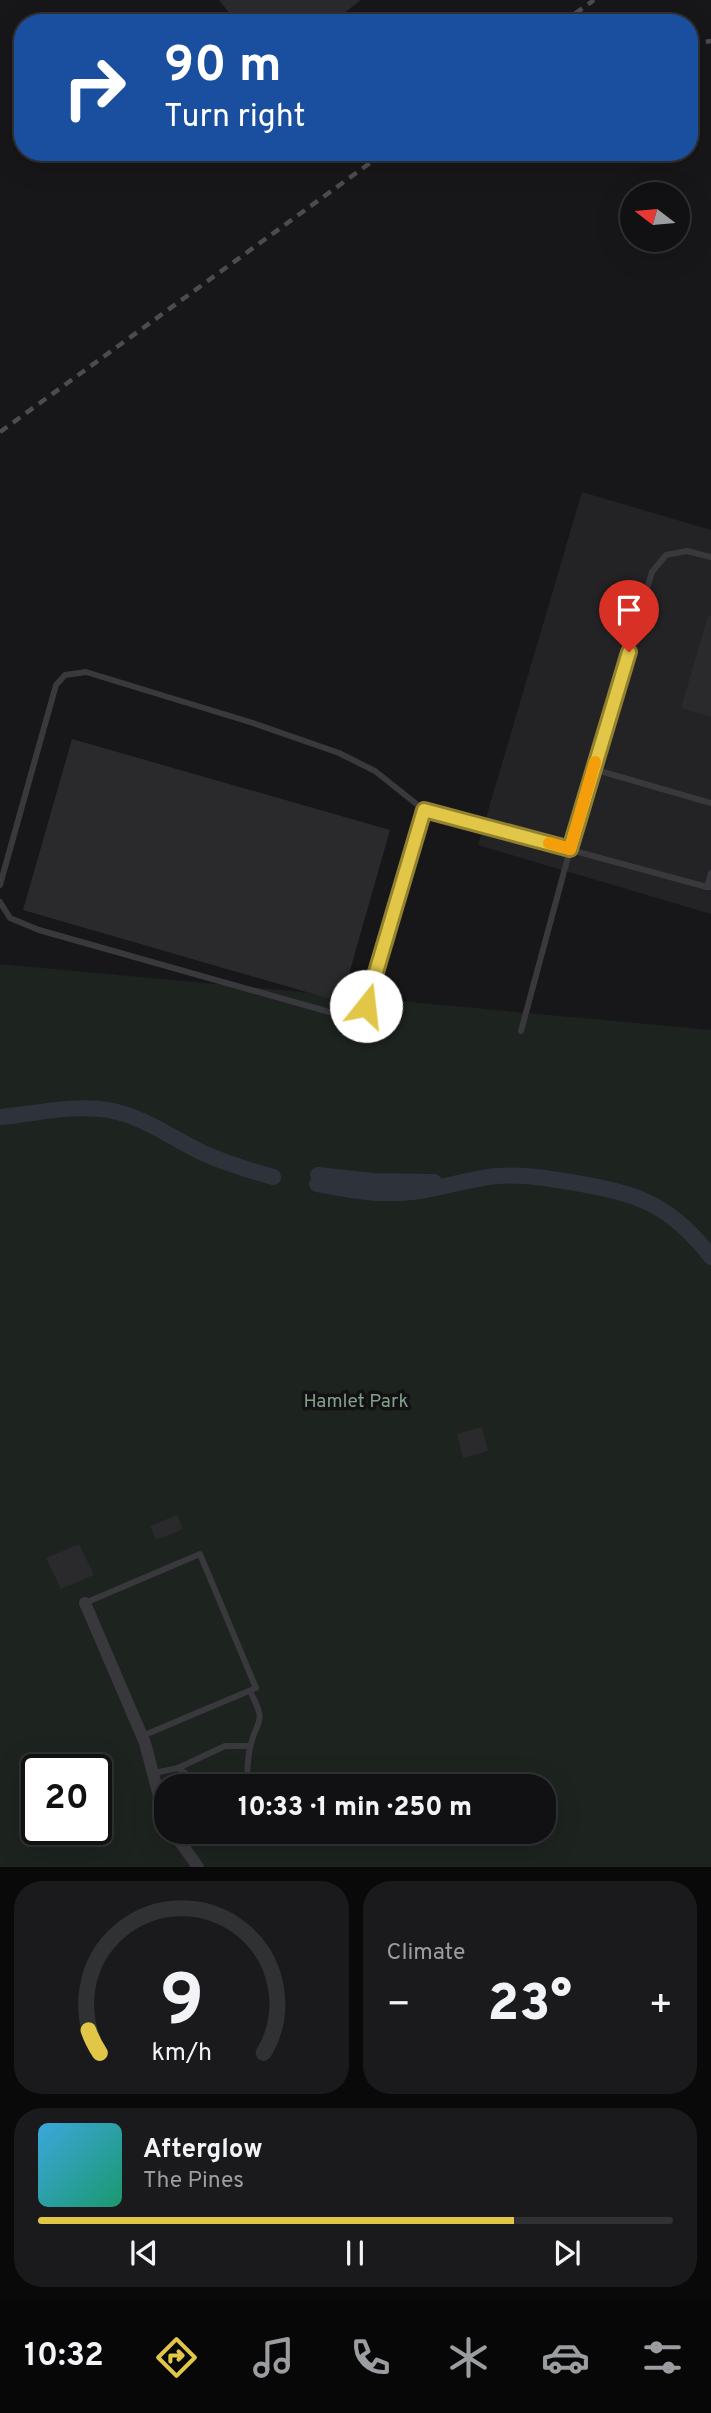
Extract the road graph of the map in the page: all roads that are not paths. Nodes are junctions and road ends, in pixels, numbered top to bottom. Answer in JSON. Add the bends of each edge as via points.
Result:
{"nodes":[{"id":1,"x":711,"y":556,"type":"edge"},
{"id":2,"x":593,"y":769,"type":"junction"},
{"id":3,"x":711,"y":803,"type":"edge"},
{"id":4,"x":424,"y":810,"type":"junction"},
{"id":5,"x":570,"y":849,"type":"junction"},
{"id":6,"x":711,"y":873,"type":"edge"},
{"id":7,"x":0,"y":884,"type":"edge"},
{"id":8,"x":709,"y":887,"type":"edge"},
{"id":9,"x":0,"y":902,"type":"edge"},
{"id":10,"x":521,"y":1031,"type":"dead end"},
{"id":11,"x":85,"y":1603,"type":"joint"},
{"id":12,"x":250,"y":1691,"type":"junction"},
{"id":13,"x":142,"y":1736,"type":"junction"},
{"id":14,"x":250,"y":1746,"type":"junction"},
{"id":15,"x":178,"y":1768,"type":"junction"},
{"id":16,"x":154,"y":1773,"type":"joint"},
{"id":17,"x":186,"y":1774,"type":"edge"},
{"id":18,"x":248,"y":1774,"type":"edge"},
{"id":19,"x":182,"y":1844,"type":"edge"},
{"id":20,"x":198,"y":1867,"type":"edge"}],
"edges":[{"from":1,"to":2,"type":"lane","via":[[687,551],[666,555],[652,572]]},
{"from":2,"to":3,"type":"lane"},
{"from":2,"to":5,"type":"lane"},
{"from":4,"to":5,"type":"lane"},
{"from":4,"to":7,"type":"lane","via":[[375,771],[339,753],[86,672],[65,675],[56,685]]},
{"from":4,"to":9,"type":"lane","via":[[366,1006],[352,1014],[340,1015],[39,930],[10,918]]},
{"from":5,"to":8,"type":"lane"},
{"from":5,"to":10,"type":"lane"},
{"from":6,"to":8,"type":"lane"},
{"from":11,"to":12,"type":"lane","via":[[200,1554],[256,1688]]},
{"from":11,"to":13,"type":"street"},
{"from":12,"to":13,"type":"lane"},
{"from":12,"to":14,"type":"lane","via":[[261,1714]]},
{"from":13,"to":16,"type":"street"},
{"from":14,"to":15,"type":"lane","via":[[225,1746]]},
{"from":14,"to":18,"type":"lane"},
{"from":15,"to":16,"type":"lane"},
{"from":15,"to":17,"type":"lane"},
{"from":19,"to":20,"type":"street"}]}
